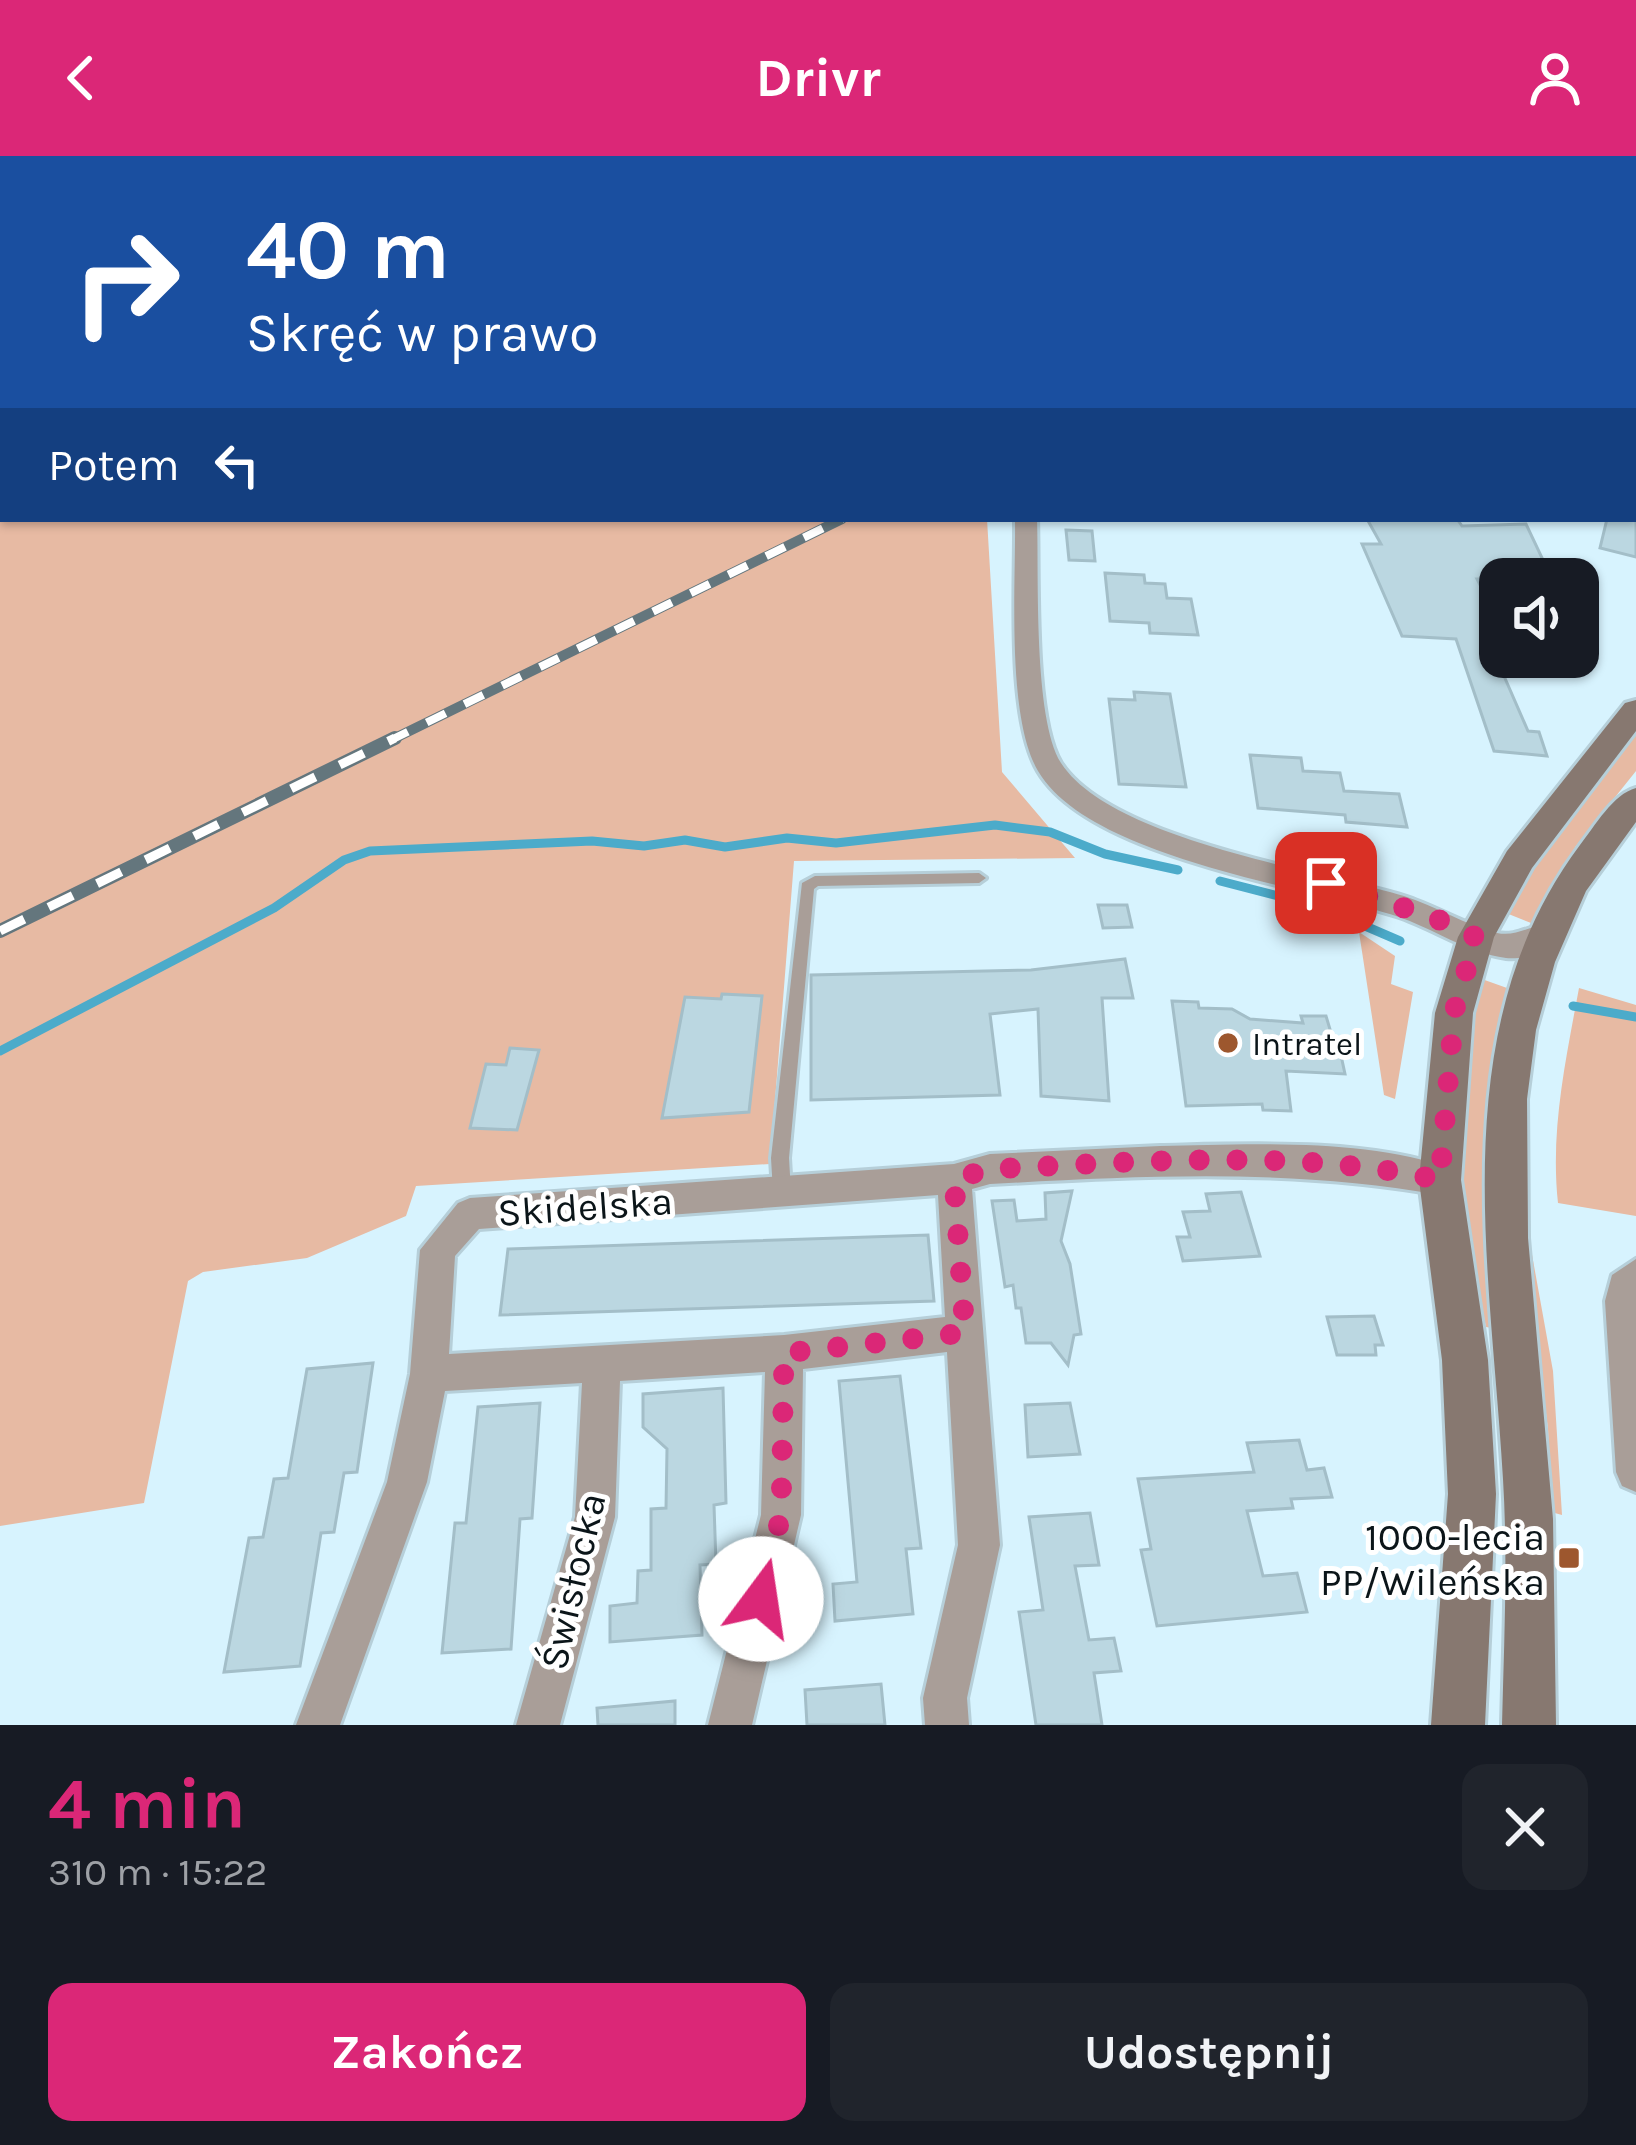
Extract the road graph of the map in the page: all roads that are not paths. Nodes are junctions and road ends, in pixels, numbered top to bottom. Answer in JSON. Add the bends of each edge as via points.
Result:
{"nodes":[{"id":1,"x":1026,"y":522,"type":"edge"},
{"id":2,"x":1636,"y":710,"type":"edge"},
{"id":3,"x":1629,"y":818,"type":"edge"},
{"id":4,"x":979,"y":878,"type":"dead end"},
{"id":5,"x":1547,"y":934,"type":"junction"},
{"id":6,"x":1476,"y":937,"type":"junction"},
{"id":7,"x":954,"y":1179,"type":"junction"},
{"id":8,"x":1440,"y":1180,"type":"junction"},
{"id":9,"x":782,"y":1192,"type":"junction"},
{"id":10,"x":1636,"y":1276,"type":"edge"},
{"id":11,"x":965,"y":1333,"type":"junction"},
{"id":12,"x":784,"y":1353,"type":"junction"},
{"id":13,"x":602,"y":1364,"type":"junction"},
{"id":14,"x":429,"y":1375,"type":"junction"},
{"id":15,"x":1636,"y":1472,"type":"edge"},
{"id":16,"x":318,"y":1725,"type":"edge"},
{"id":17,"x":538,"y":1725,"type":"edge"},
{"id":18,"x":730,"y":1725,"type":"edge"},
{"id":19,"x":947,"y":1725,"type":"edge"},
{"id":20,"x":1458,"y":1725,"type":"edge"},
{"id":21,"x":1529,"y":1725,"type":"edge"}],
"edges":[{"from":1,"to":6,"type":"street","via":[[1036,736],[1054,774],[1097,809],[1172,843],[1364,894]]},
{"from":2,"to":6,"type":"main road","via":[[1519,860]]},
{"from":3,"to":5,"type":"main road","via":[[1568,890]]},
{"from":4,"to":9,"type":"lane","via":[[807,887]]},
{"from":5,"to":6,"type":"street","via":[[1510,947]]},
{"from":5,"to":21,"type":"main road","via":[[1506,1087],[1502,1159],[1530,1508]]},
{"from":6,"to":8,"type":"main road","via":[[1454,1012]]},
{"from":7,"to":8,"type":"street","name":"Skidelska","via":[[990,1169],[1239,1158]]},
{"from":7,"to":9,"type":"street","name":"Skidelska"},
{"from":7,"to":11,"type":"street"},
{"from":8,"to":20,"type":"main road","via":[[1465,1360],[1472,1494]]},
{"from":9,"to":14,"type":"street","name":"Skidelska","via":[[470,1214],[438,1250]]},
{"from":10,"to":15,"type":"street","via":[[1623,1301]]},
{"from":11,"to":12,"type":"street"},
{"from":11,"to":19,"type":"street","via":[[979,1545],[945,1698]]},
{"from":12,"to":13,"type":"street"},
{"from":12,"to":18,"type":"street","via":[[781,1515]]},
{"from":13,"to":14,"type":"street"},
{"from":13,"to":17,"type":"street","name":"Świsłocka","via":[[595,1517]]},
{"from":14,"to":16,"type":"street","name":"Skidelska","via":[[407,1482]]}]}
